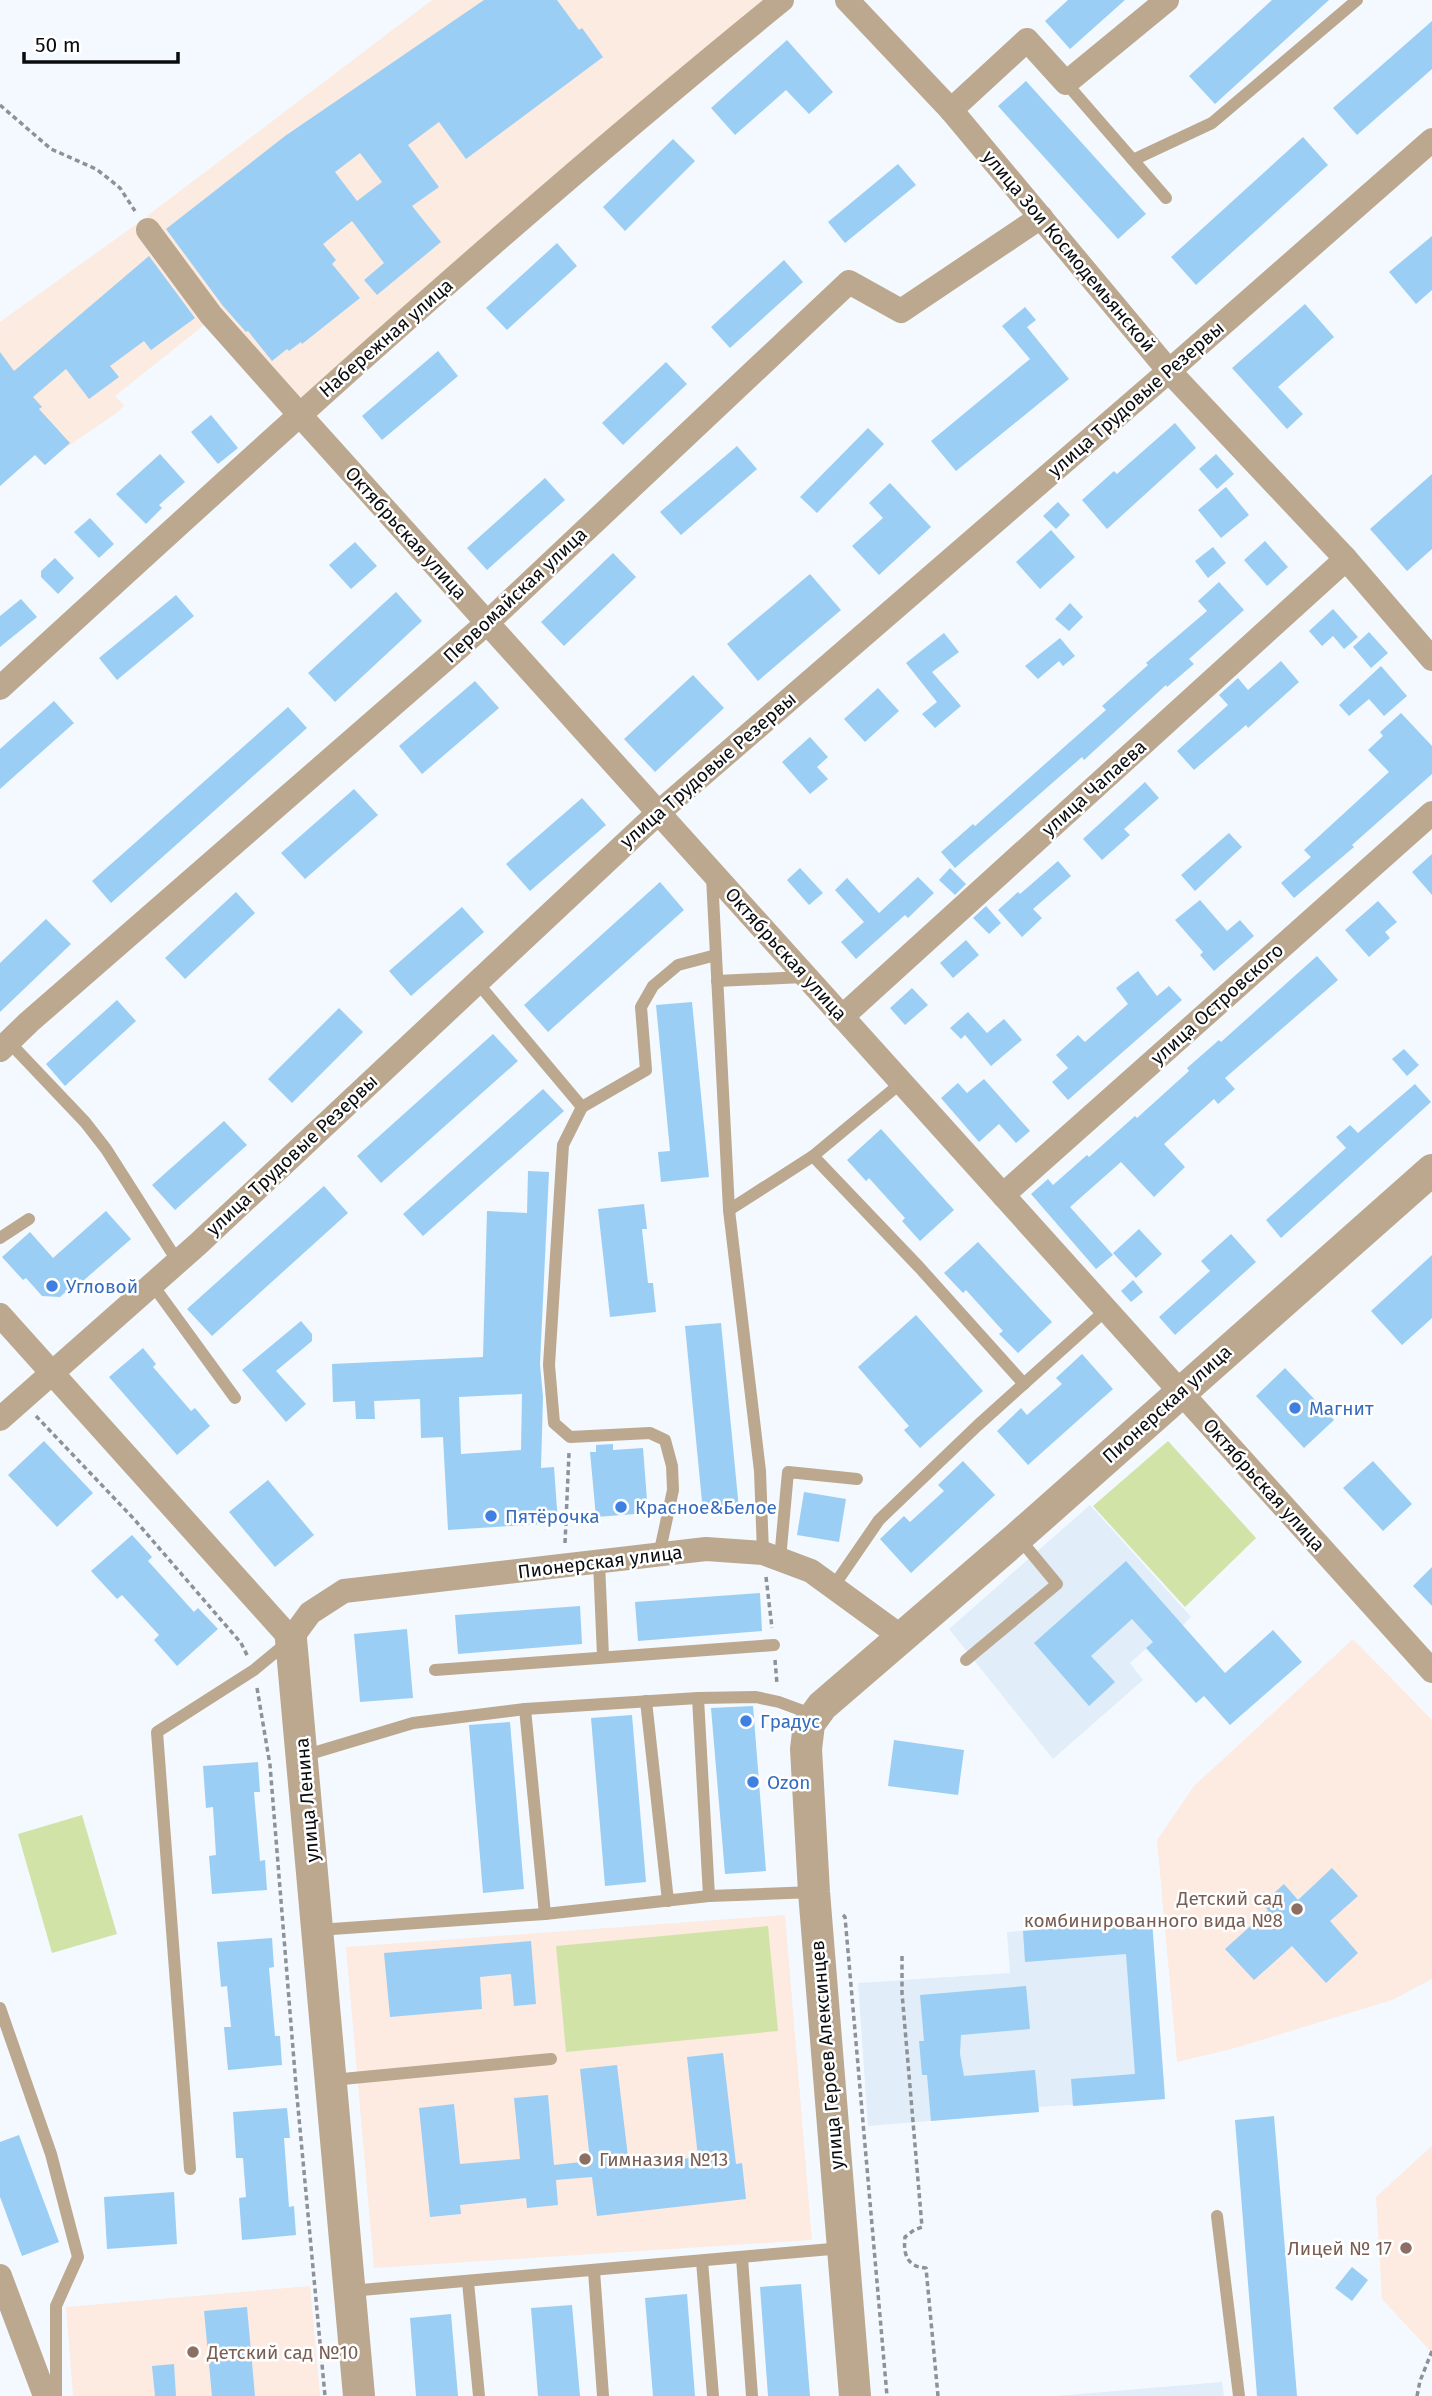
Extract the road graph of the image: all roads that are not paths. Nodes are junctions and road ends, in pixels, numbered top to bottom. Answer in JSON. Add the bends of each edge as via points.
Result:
{"nodes":[{"id":1,"x":782,"y":0,"type":"edge"},
{"id":2,"x":1167,"y":0,"type":"edge"},
{"id":3,"x":1357,"y":0,"type":"edge"},
{"id":4,"x":850,"y":1,"type":"edge"},
{"id":5,"x":1066,"y":83,"type":"junction"},
{"id":6,"x":951,"y":110,"type":"junction"},
{"id":7,"x":1432,"y":140,"type":"edge"},
{"id":8,"x":1133,"y":160,"type":"junction"},
{"id":9,"x":1166,"y":198,"type":"dead end"},
{"id":10,"x":1041,"y":217,"type":"junction"},
{"id":11,"x":148,"y":230,"type":"road end"},
{"id":12,"x":1169,"y":371,"type":"junction"},
{"id":13,"x":299,"y":414,"type":"junction"},
{"id":14,"x":1346,"y":559,"type":"junction"},
{"id":15,"x":487,"y":623,"type":"junction"},
{"id":16,"x":1432,"y":659,"type":"edge"},
{"id":17,"x":0,"y":688,"type":"edge"},
{"id":18,"x":658,"y":813,"type":"junction"},
{"id":19,"x":1432,"y":813,"type":"edge"},
{"id":20,"x":712,"y":873,"type":"junction"},
{"id":21,"x":716,"y":955,"type":"junction"},
{"id":22,"x":806,"y":977,"type":"junction"},
{"id":23,"x":476,"y":981,"type":"junction"},
{"id":24,"x":717,"y":981,"type":"junction"},
{"id":25,"x":842,"y":1017,"type":"junction"},
{"id":26,"x":5,"y":1046,"type":"edge"},
{"id":27,"x":901,"y":1083,"type":"junction"},
{"id":28,"x":582,"y":1107,"type":"junction"},
{"id":29,"x":813,"y":1156,"type":"junction"},
{"id":30,"x":1432,"y":1170,"type":"edge"},
{"id":31,"x":1003,"y":1195,"type":"junction"},
{"id":32,"x":729,"y":1210,"type":"junction"},
{"id":33,"x":29,"y":1219,"type":"dead end"},
{"id":34,"x":0,"y":1238,"type":"edge"},
{"id":35,"x":178,"y":1262,"type":"junction"},
{"id":36,"x":152,"y":1284,"type":"junction"},
{"id":37,"x":1106,"y":1310,"type":"junction"},
{"id":38,"x":0,"y":1315,"type":"edge"},
{"id":39,"x":53,"y":1372,"type":"junction"},
{"id":40,"x":1024,"y":1384,"type":"junction"},
{"id":41,"x":1180,"y":1392,"type":"junction"},
{"id":42,"x":234,"y":1398,"type":"dead end"},
{"id":43,"x":0,"y":1419,"type":"edge"},
{"id":44,"x":857,"y":1479,"type":"dead end"},
{"id":45,"x":1018,"y":1537,"type":"junction"},
{"id":46,"x":659,"y":1555,"type":"junction"},
{"id":47,"x":771,"y":1556,"type":"junction"},
{"id":48,"x":599,"y":1562,"type":"junction"},
{"id":49,"x":834,"y":1587,"type":"junction"},
{"id":50,"x":903,"y":1638,"type":"junction"},
{"id":51,"x":291,"y":1639,"type":"junction"},
{"id":52,"x":774,"y":1644,"type":"dead end"},
{"id":53,"x":603,"y":1657,"type":"junction"},
{"id":54,"x":966,"y":1661,"type":"dead end"},
{"id":55,"x":435,"y":1670,"type":"dead end"},
{"id":56,"x":1432,"y":1671,"type":"edge"},
{"id":57,"x":698,"y":1698,"type":"junction"},
{"id":58,"x":646,"y":1701,"type":"junction"},
{"id":59,"x":525,"y":1709,"type":"junction"},
{"id":60,"x":814,"y":1715,"type":"junction"},
{"id":61,"x":303,"y":1756,"type":"junction"},
{"id":62,"x":709,"y":1896,"type":"junction"},
{"id":63,"x":668,"y":1901,"type":"junction"},
{"id":64,"x":815,"y":1902,"type":"junction"},
{"id":65,"x":545,"y":1914,"type":"junction"},
{"id":66,"x":318,"y":1930,"type":"junction"},
{"id":67,"x":0,"y":2008,"type":"edge"},
{"id":68,"x":551,"y":2059,"type":"dead end"},
{"id":69,"x":331,"y":2080,"type":"junction"},
{"id":70,"x":190,"y":2169,"type":"dead end"},
{"id":71,"x":1217,"y":2216,"type":"dead end"},
{"id":72,"x":843,"y":2248,"type":"junction"},
{"id":73,"x":742,"y":2258,"type":"junction"},
{"id":74,"x":702,"y":2262,"type":"junction"},
{"id":75,"x":594,"y":2271,"type":"junction"},
{"id":76,"x":0,"y":2276,"type":"edge"},
{"id":77,"x":468,"y":2282,"type":"junction"},
{"id":78,"x":350,"y":2291,"type":"junction"},
{"id":79,"x":45,"y":2396,"type":"edge"},
{"id":80,"x":56,"y":2396,"type":"edge"},
{"id":81,"x":359,"y":2396,"type":"edge"},
{"id":82,"x":479,"y":2396,"type":"edge"},
{"id":83,"x":603,"y":2396,"type":"edge"},
{"id":84,"x":713,"y":2396,"type":"edge"},
{"id":85,"x":752,"y":2396,"type":"edge"},
{"id":86,"x":855,"y":2396,"type":"edge"},
{"id":87,"x":1239,"y":2396,"type":"edge"}],
"edges":[{"from":1,"to":13,"type":"street","name":"Набережная улица","via":[[679,83]]},
{"from":2,"to":5,"type":"street"},
{"from":3,"to":8,"type":"lane","via":[[1212,123]]},
{"from":4,"to":6,"type":"street","name":"улица Зои Космодемьянской"},
{"from":5,"to":6,"type":"street","via":[[1027,40]]},
{"from":5,"to":8,"type":"lane"},
{"from":6,"to":10,"type":"street","name":"улица Зои Космодемьянской"},
{"from":7,"to":12,"type":"street","name":"улица Трудовые Резервы"},
{"from":8,"to":9,"type":"lane"},
{"from":10,"to":12,"type":"street","name":"улица Зои Космодемьянской"},
{"from":10,"to":15,"type":"street","name":"Первомайская улица","via":[[901,311],[849,282]]},
{"from":11,"to":13,"type":"street","name":"Октябрьская улица","via":[[211,315]]},
{"from":12,"to":14,"type":"street","name":"улица Зои Космодемьянской"},
{"from":12,"to":18,"type":"street","name":"улица Трудовые Резервы"},
{"from":13,"to":15,"type":"street","name":"Октябрьская улица"},
{"from":13,"to":17,"type":"street","name":"Набережная улица"},
{"from":14,"to":16,"type":"street","name":"улица Зои Космодемьянской"},
{"from":14,"to":25,"type":"street","name":"улица Чапаева"},
{"from":15,"to":18,"type":"street","name":"Октябрьская улица"},
{"from":15,"to":26,"type":"street","name":"Первомайская улица"},
{"from":18,"to":20,"type":"street","name":"Октябрьская улица"},
{"from":18,"to":23,"type":"street","name":"улица Трудовые Резервы"},
{"from":19,"to":31,"type":"street","name":"улица Островского"},
{"from":20,"to":21,"type":"lane"},
{"from":20,"to":22,"type":"street","name":"Октябрьская улица"},
{"from":21,"to":24,"type":"lane"},
{"from":21,"to":28,"type":"lane","via":[[678,965],[653,986],[641,1007],[646,1070]]},
{"from":22,"to":24,"type":"lane"},
{"from":22,"to":25,"type":"street","name":"Октябрьская улица"},
{"from":23,"to":28,"type":"lane"},
{"from":23,"to":35,"type":"street","name":"улица Трудовые Резервы"},
{"from":24,"to":32,"type":"lane"},
{"from":25,"to":27,"type":"street","name":"Октябрьская улица"},
{"from":26,"to":35,"type":"lane","via":[[85,1122]]},
{"from":27,"to":29,"type":"lane"},
{"from":27,"to":31,"type":"street","name":"Октябрьская улица"},
{"from":28,"to":46,"type":"lane","via":[[563,1145],[549,1365],[554,1423],[570,1437],[650,1433],[665,1440],[673,1490]]},
{"from":29,"to":32,"type":"lane"},
{"from":29,"to":40,"type":"lane"},
{"from":30,"to":41,"type":"street","name":"Пионерская улица"},
{"from":31,"to":37,"type":"street","name":"Октябрьская улица"},
{"from":32,"to":47,"type":"lane"},
{"from":33,"to":34,"type":"lane"},
{"from":35,"to":36,"type":"street","name":"улица Трудовые Резервы"},
{"from":36,"to":39,"type":"street","name":"улица Трудовые Резервы"},
{"from":36,"to":42,"type":"lane"},
{"from":37,"to":40,"type":"lane"},
{"from":37,"to":41,"type":"street","name":"Октябрьская улица"},
{"from":38,"to":39,"type":"street"},
{"from":39,"to":43,"type":"street","name":"улица Трудовые Резервы"},
{"from":39,"to":51,"type":"street"},
{"from":40,"to":49,"type":"lane","via":[[879,1520]]},
{"from":41,"to":45,"type":"street","name":"Пионерская улица"},
{"from":41,"to":56,"type":"street","name":"Октябрьская улица"},
{"from":44,"to":47,"type":"lane","via":[[788,1472]]},
{"from":45,"to":50,"type":"street","name":"Пионерская улица"},
{"from":45,"to":54,"type":"lane","via":[[1057,1584]]},
{"from":46,"to":47,"type":"street","name":"Пионерская улица","via":[[706,1549]]},
{"from":46,"to":48,"type":"street","name":"Пионерская улица"},
{"from":47,"to":49,"type":"street","name":"Пионерская улица","via":[[811,1571]]},
{"from":48,"to":51,"type":"street","name":"Пионерская улица","via":[[344,1591],[310,1613]]},
{"from":48,"to":53,"type":"lane"},
{"from":49,"to":50,"type":"street","name":"Пионерская улица"},
{"from":50,"to":60,"type":"street","name":"Пионерская улица"},
{"from":51,"to":61,"type":"street","name":"улица Ленина"},
{"from":51,"to":70,"type":"lane","via":[[254,1670],[157,1732]]},
{"from":52,"to":53,"type":"lane"},
{"from":53,"to":55,"type":"lane"},
{"from":57,"to":58,"type":"lane"},
{"from":57,"to":60,"type":"lane","via":[[756,1697]]},
{"from":57,"to":62,"type":"lane"},
{"from":58,"to":59,"type":"lane"},
{"from":58,"to":63,"type":"lane"},
{"from":59,"to":61,"type":"lane","via":[[413,1723]]},
{"from":59,"to":65,"type":"lane"},
{"from":60,"to":64,"type":"street","name":"улица Героев Алексинцев","via":[[808,1724],[806,1749]]},
{"from":61,"to":66,"type":"street","name":"улица Ленина"},
{"from":62,"to":63,"type":"lane"},
{"from":62,"to":64,"type":"lane"},
{"from":63,"to":65,"type":"lane"},
{"from":64,"to":72,"type":"street","name":"улица Героев Алексинцев"},
{"from":65,"to":66,"type":"lane"},
{"from":66,"to":69,"type":"street","name":"улица Ленина"},
{"from":67,"to":80,"type":"lane","via":[[51,2154],[78,2257],[56,2306]]},
{"from":68,"to":69,"type":"lane"},
{"from":69,"to":78,"type":"street","name":"улица Ленина"},
{"from":71,"to":87,"type":"lane"},
{"from":72,"to":73,"type":"lane"},
{"from":72,"to":86,"type":"street","name":"улица Героев Алексинцев"},
{"from":73,"to":74,"type":"lane"},
{"from":73,"to":85,"type":"lane"},
{"from":74,"to":75,"type":"lane"},
{"from":74,"to":84,"type":"lane"},
{"from":75,"to":77,"type":"lane"},
{"from":75,"to":83,"type":"lane"},
{"from":76,"to":79,"type":"street"},
{"from":77,"to":78,"type":"lane"},
{"from":77,"to":82,"type":"lane"},
{"from":78,"to":81,"type":"street","name":"улица Ленина"}]}
